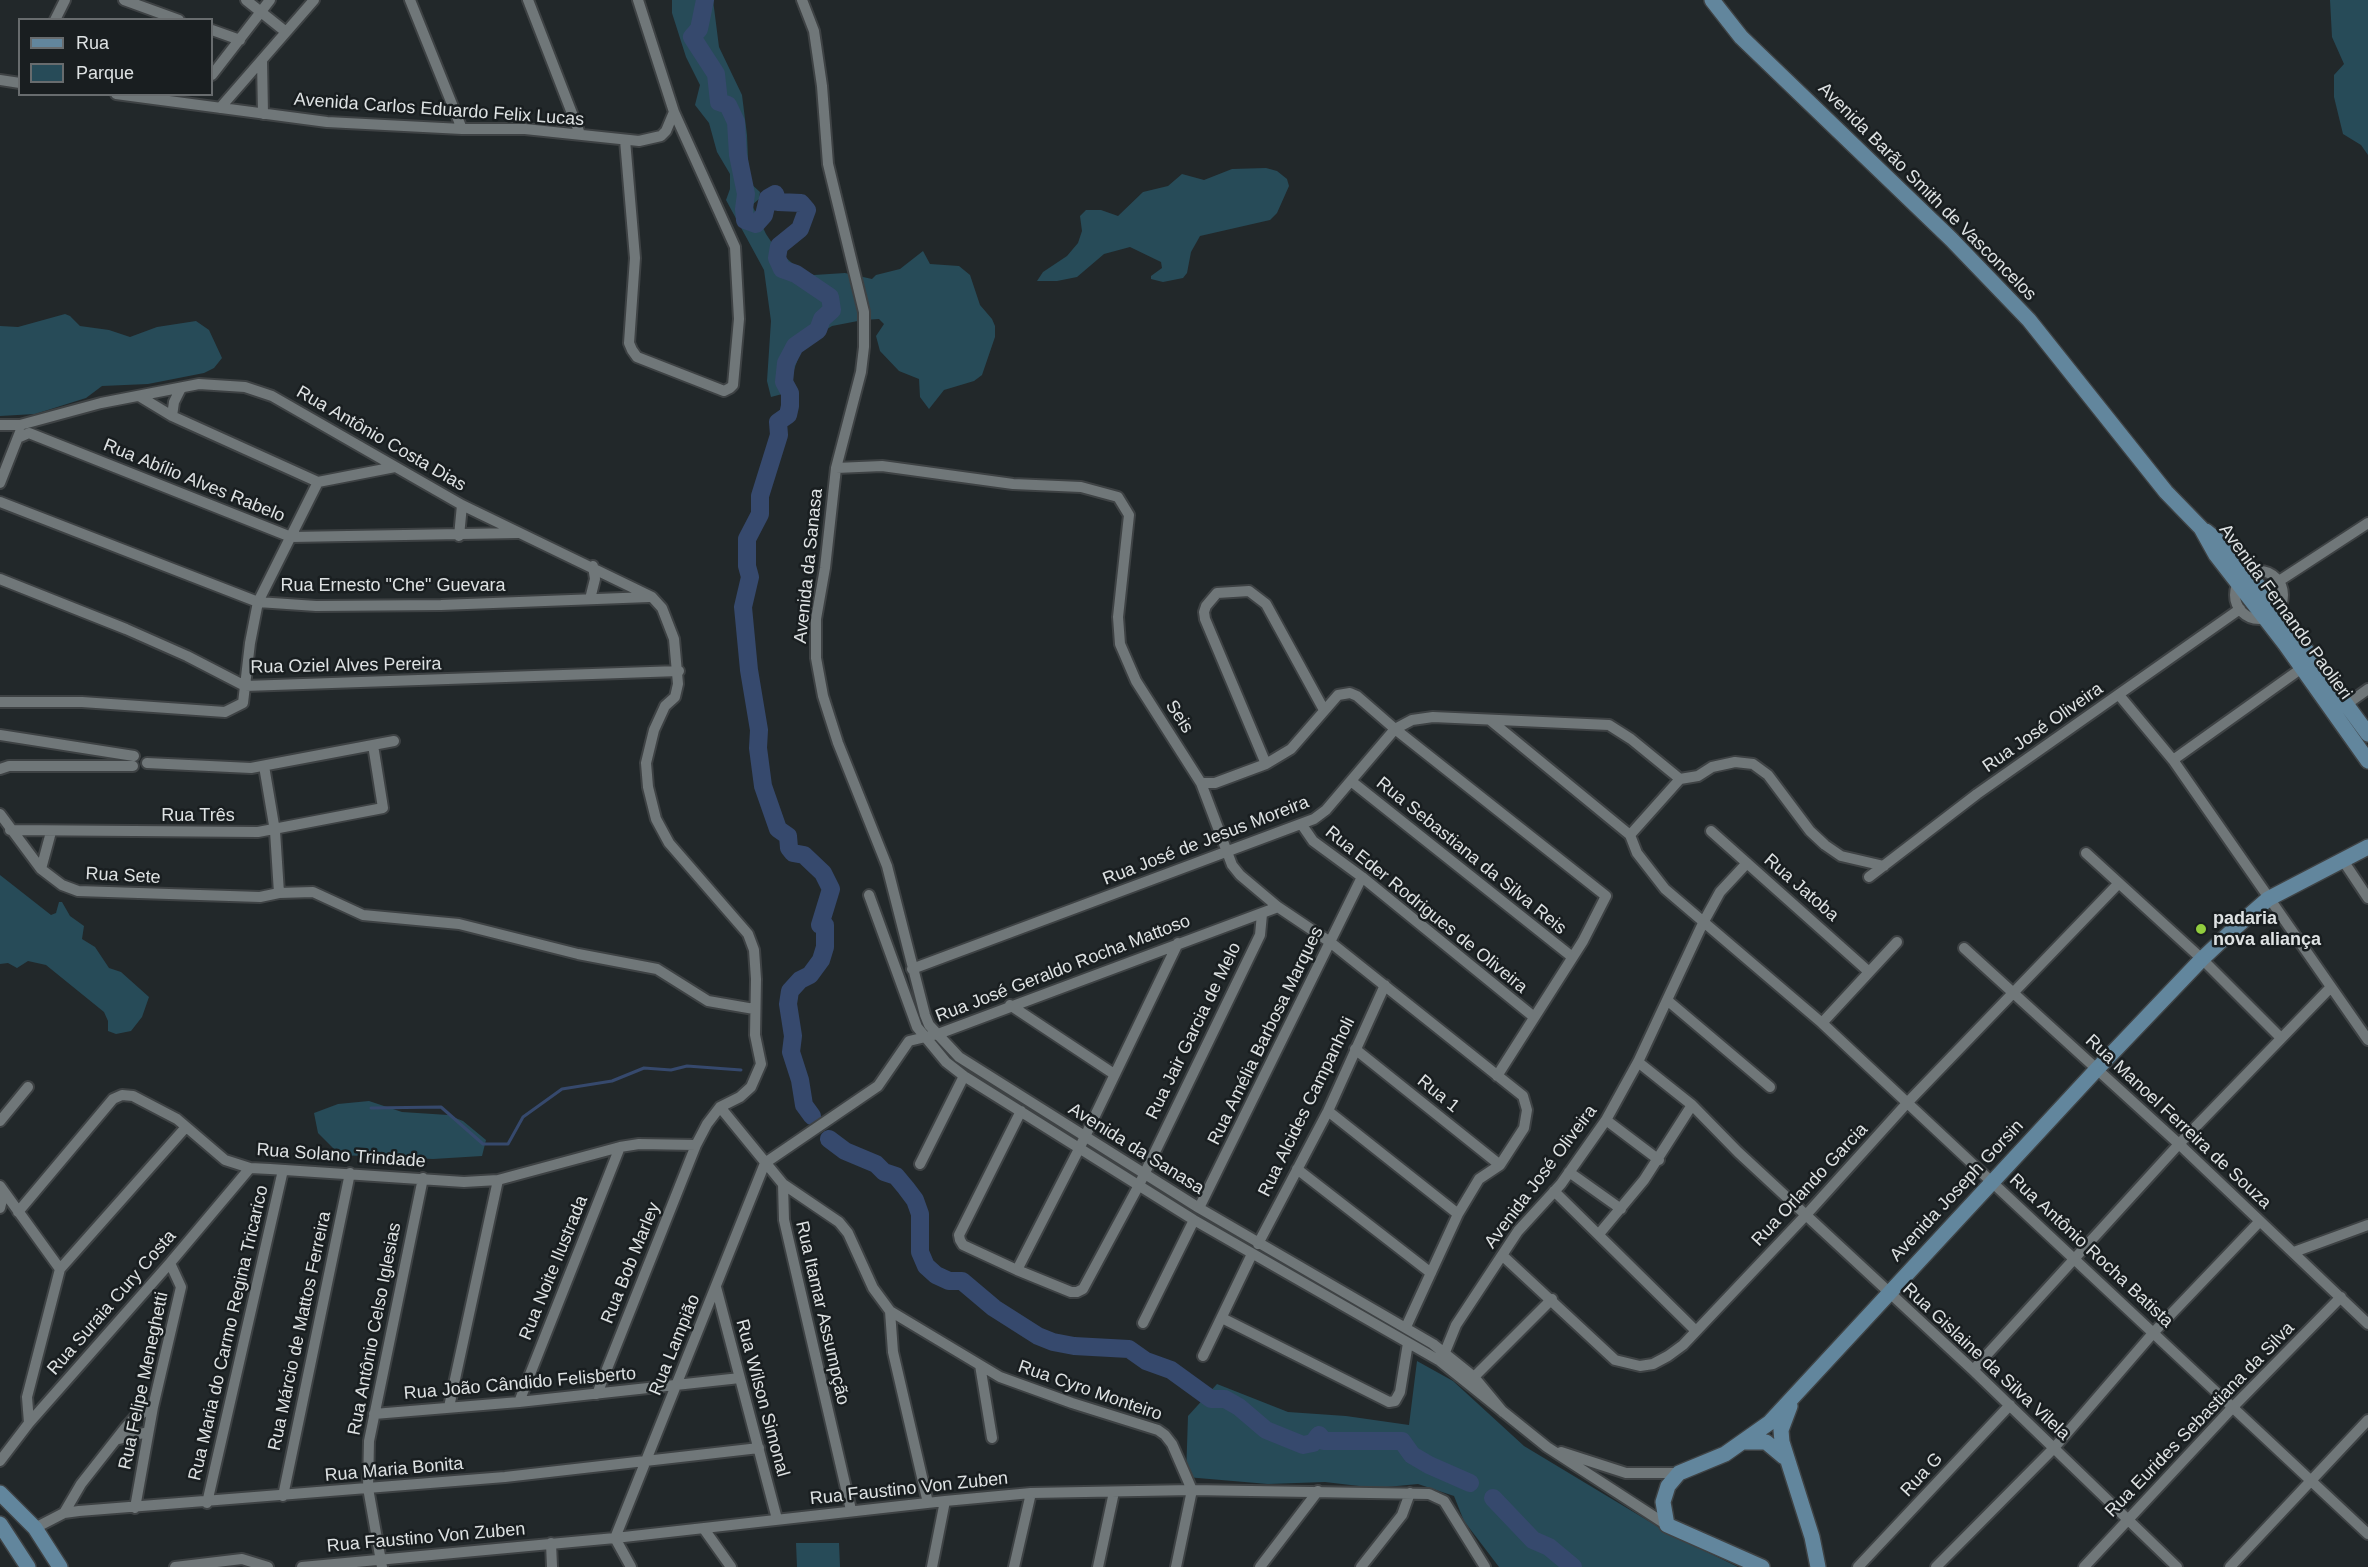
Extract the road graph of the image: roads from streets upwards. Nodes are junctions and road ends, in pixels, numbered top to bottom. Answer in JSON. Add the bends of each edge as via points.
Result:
{"nodes":[{"id":1,"x":65,"y":0,"type":"edge"},
{"id":2,"x":124,"y":0,"type":"edge"},
{"id":3,"x":246,"y":0,"type":"edge"},
{"id":4,"x":270,"y":0,"type":"edge"},
{"id":5,"x":314,"y":0,"type":"edge"},
{"id":6,"x":410,"y":0,"type":"edge"},
{"id":7,"x":528,"y":0,"type":"edge"},
{"id":8,"x":638,"y":0,"type":"edge"},
{"id":9,"x":802,"y":0,"type":"edge"},
{"id":10,"x":1712,"y":0,"type":"edge"},
{"id":11,"x":260,"y":14,"type":"junction"},
{"id":12,"x":57,"y":18,"type":"edge"},
{"id":13,"x":174,"y":18,"type":"edge"},
{"id":14,"x":213,"y":30,"type":"edge"},
{"id":15,"x":286,"y":32,"type":"junction"},
{"id":16,"x":240,"y":40,"type":"junction"},
{"id":17,"x":262,"y":60,"type":"junction"},
{"id":18,"x":213,"y":74,"type":"edge"},
{"id":19,"x":0,"y":80,"type":"edge"},
{"id":20,"x":18,"y":83,"type":"edge"},
{"id":21,"x":146,"y":96,"type":"edge"},
{"id":22,"x":190,"y":99,"type":"edge"},
{"id":23,"x":220,"y":108,"type":"junction"},
{"id":24,"x":674,"y":112,"type":"junction"},
{"id":25,"x":263,"y":114,"type":"junction"},
{"id":26,"x":462,"y":129,"type":"junction"},
{"id":27,"x":580,"y":134,"type":"junction"},
{"id":28,"x":625,"y":140,"type":"junction"},
{"id":29,"x":181,"y":388,"type":"junction"},
{"id":30,"x":139,"y":396,"type":"junction"},
{"id":31,"x":172,"y":416,"type":"junction"},
{"id":32,"x":39,"y":419,"type":"junction"},
{"id":33,"x":0,"y":425,"type":"edge"},
{"id":34,"x":20,"y":425,"type":"junction"},
{"id":35,"x":20,"y":437,"type":"junction"},
{"id":36,"x":41,"y":438,"type":"junction"},
{"id":37,"x":395,"y":467,"type":"junction"},
{"id":38,"x":836,"y":468,"type":"junction"},
{"id":39,"x":318,"y":482,"type":"junction"},
{"id":40,"x":0,"y":483,"type":"edge"},
{"id":41,"x":0,"y":502,"type":"edge"},
{"id":42,"x":462,"y":505,"type":"junction"},
{"id":43,"x":2368,"y":523,"type":"edge"},
{"id":44,"x":2201,"y":528,"type":"joint"},
{"id":45,"x":519,"y":533,"type":"junction"},
{"id":46,"x":459,"y":536,"type":"junction"},
{"id":47,"x":291,"y":537,"type":"junction"},
{"id":48,"x":593,"y":566,"type":"junction"},
{"id":49,"x":2244,"y":578,"type":"junction"},
{"id":50,"x":0,"y":579,"type":"edge"},
{"id":51,"x":2279,"y":581,"type":"junction"},
{"id":52,"x":652,"y":597,"type":"junction"},
{"id":53,"x":590,"y":599,"type":"junction"},
{"id":54,"x":258,"y":602,"type":"junction"},
{"id":55,"x":2240,"y":609,"type":"junction"},
{"id":56,"x":2272,"y":614,"type":"junction"},
{"id":57,"x":2302,"y":668,"type":"junction"},
{"id":58,"x":679,"y":671,"type":"junction"},
{"id":59,"x":245,"y":686,"type":"junction"},
{"id":60,"x":2368,"y":689,"type":"edge"},
{"id":61,"x":2119,"y":695,"type":"junction"},
{"id":62,"x":0,"y":702,"type":"edge"},
{"id":63,"x":2347,"y":704,"type":"junction"},
{"id":64,"x":1324,"y":710,"type":"junction"},
{"id":65,"x":1490,"y":719,"type":"junction"},
{"id":66,"x":1395,"y":729,"type":"junction"},
{"id":67,"x":2368,"y":734,"type":"edge"},
{"id":68,"x":0,"y":735,"type":"edge"},
{"id":69,"x":394,"y":741,"type":"dead end"},
{"id":70,"x":372,"y":745,"type":"junction"},
{"id":71,"x":2173,"y":760,"type":"junction"},
{"id":72,"x":134,"y":761,"type":"junction"},
{"id":73,"x":2368,"y":761,"type":"edge"},
{"id":74,"x":1266,"y":764,"type":"junction"},
{"id":75,"x":264,"y":766,"type":"junction"},
{"id":76,"x":0,"y":769,"type":"edge"},
{"id":77,"x":1680,"y":779,"type":"junction"},
{"id":78,"x":1351,"y":781,"type":"junction"},
{"id":79,"x":1201,"y":783,"type":"junction"},
{"id":80,"x":0,"y":814,"type":"edge"},
{"id":81,"x":1302,"y":825,"type":"junction"},
{"id":82,"x":10,"y":830,"type":"junction"},
{"id":83,"x":275,"y":831,"type":"junction"},
{"id":84,"x":1711,"y":831,"type":"dead end"},
{"id":85,"x":51,"y":832,"type":"junction"},
{"id":86,"x":1630,"y":835,"type":"junction"},
{"id":87,"x":2368,"y":847,"type":"edge"},
{"id":88,"x":2085,"y":853,"type":"dead end"},
{"id":89,"x":1226,"y":854,"type":"junction"},
{"id":90,"x":2342,"y":859,"type":"junction"},
{"id":91,"x":1747,"y":863,"type":"junction"},
{"id":92,"x":1884,"y":866,"type":"junction"},
{"id":93,"x":41,"y":869,"type":"junction"},
{"id":94,"x":1869,"y":876,"type":"dead end"},
{"id":95,"x":1362,"y":877,"type":"junction"},
{"id":96,"x":2119,"y":883,"type":"junction"},
{"id":97,"x":279,"y":892,"type":"junction"},
{"id":98,"x":869,"y":895,"type":"dead end"},
{"id":99,"x":2368,"y":898,"type":"edge"},
{"id":100,"x":2268,"y":899,"type":"junction"},
{"id":101,"x":1278,"y":907,"type":"junction"},
{"id":102,"x":1262,"y":914,"type":"junction"},
{"id":103,"x":1703,"y":922,"type":"junction"},
{"id":104,"x":1330,"y":942,"type":"junction"},
{"id":105,"x":1897,"y":942,"type":"dead end"},
{"id":106,"x":1178,"y":943,"type":"junction"},
{"id":107,"x":1964,"y":948,"type":"dead end"},
{"id":108,"x":1571,"y":956,"type":"junction"},
{"id":109,"x":2202,"y":959,"type":"junction"},
{"id":110,"x":912,"y":969,"type":"junction"},
{"id":111,"x":1868,"y":971,"type":"junction"},
{"id":112,"x":1385,"y":985,"type":"junction"},
{"id":113,"x":2331,"y":987,"type":"junction"},
{"id":114,"x":2014,"y":992,"type":"junction"},
{"id":115,"x":1667,"y":1000,"type":"junction"},
{"id":116,"x":1010,"y":1005,"type":"junction"},
{"id":117,"x":754,"y":1009,"type":"junction"},
{"id":118,"x":1534,"y":1017,"type":"junction"},
{"id":119,"x":1822,"y":1023,"type":"junction"},
{"id":120,"x":938,"y":1034,"type":"junction"},
{"id":121,"x":2280,"y":1037,"type":"junction"},
{"id":122,"x":925,"y":1038,"type":"junction"},
{"id":123,"x":2368,"y":1040,"type":"edge"},
{"id":124,"x":1355,"y":1049,"type":"junction"},
{"id":125,"x":1638,"y":1062,"type":"junction"},
{"id":126,"x":2097,"y":1069,"type":"junction"},
{"id":127,"x":1114,"y":1074,"type":"junction"},
{"id":128,"x":964,"y":1076,"type":"junction"},
{"id":129,"x":1497,"y":1076,"type":"junction"},
{"id":130,"x":28,"y":1087,"type":"dead end"},
{"id":131,"x":1770,"y":1087,"type":"dead end"},
{"id":132,"x":1908,"y":1102,"type":"junction"},
{"id":133,"x":1692,"y":1105,"type":"junction"},
{"id":134,"x":720,"y":1107,"type":"junction"},
{"id":135,"x":1021,"y":1111,"type":"junction"},
{"id":136,"x":1328,"y":1111,"type":"junction"},
{"id":137,"x":1606,"y":1120,"type":"junction"},
{"id":138,"x":0,"y":1121,"type":"edge"},
{"id":139,"x":186,"y":1127,"type":"junction"},
{"id":140,"x":1085,"y":1136,"type":"junction"},
{"id":141,"x":2179,"y":1144,"type":"junction"},
{"id":142,"x":696,"y":1145,"type":"junction"},
{"id":143,"x":620,"y":1147,"type":"junction"},
{"id":144,"x":1079,"y":1149,"type":"junction"},
{"id":145,"x":1659,"y":1160,"type":"junction"},
{"id":146,"x":765,"y":1162,"type":"junction"},
{"id":147,"x":920,"y":1164,"type":"dead end"},
{"id":148,"x":1500,"y":1165,"type":"junction"},
{"id":149,"x":250,"y":1168,"type":"junction"},
{"id":150,"x":1297,"y":1169,"type":"junction"},
{"id":151,"x":283,"y":1170,"type":"junction"},
{"id":152,"x":1569,"y":1172,"type":"junction"},
{"id":153,"x":350,"y":1173,"type":"junction"},
{"id":154,"x":1143,"y":1173,"type":"junction"},
{"id":155,"x":423,"y":1178,"type":"junction"},
{"id":156,"x":498,"y":1180,"type":"junction"},
{"id":157,"x":1992,"y":1181,"type":"junction"},
{"id":158,"x":783,"y":1184,"type":"junction"},
{"id":159,"x":1138,"y":1185,"type":"junction"},
{"id":160,"x":2,"y":1189,"type":"edge"},
{"id":161,"x":1554,"y":1191,"type":"junction"},
{"id":162,"x":0,"y":1208,"type":"edge"},
{"id":163,"x":1199,"y":1208,"type":"junction"},
{"id":164,"x":1621,"y":1209,"type":"junction"},
{"id":165,"x":18,"y":1212,"type":"junction"},
{"id":166,"x":1458,"y":1214,"type":"junction"},
{"id":167,"x":1806,"y":1215,"type":"junction"},
{"id":168,"x":1194,"y":1220,"type":"junction"},
{"id":169,"x":2260,"y":1221,"type":"junction"},
{"id":170,"x":2368,"y":1226,"type":"edge"},
{"id":171,"x":1599,"y":1234,"type":"junction"},
{"id":172,"x":1258,"y":1244,"type":"junction"},
{"id":173,"x":2294,"y":1252,"type":"junction"},
{"id":174,"x":1252,"y":1254,"type":"junction"},
{"id":175,"x":1503,"y":1256,"type":"junction"},
{"id":176,"x":2072,"y":1258,"type":"junction"},
{"id":177,"x":170,"y":1263,"type":"junction"},
{"id":178,"x":60,"y":1269,"type":"junction"},
{"id":179,"x":1017,"y":1270,"type":"junction"},
{"id":180,"x":1431,"y":1273,"type":"junction"},
{"id":181,"x":716,"y":1287,"type":"junction"},
{"id":182,"x":1889,"y":1294,"type":"junction"},
{"id":183,"x":2341,"y":1297,"type":"junction"},
{"id":184,"x":1552,"y":1299,"type":"junction"},
{"id":185,"x":890,"y":1311,"type":"junction"},
{"id":186,"x":1222,"y":1318,"type":"junction"},
{"id":187,"x":1143,"y":1323,"type":"dead end"},
{"id":188,"x":2368,"y":1324,"type":"edge"},
{"id":189,"x":1406,"y":1327,"type":"junction"},
{"id":190,"x":1695,"y":1330,"type":"junction"},
{"id":191,"x":2154,"y":1332,"type":"junction"},
{"id":192,"x":1408,"y":1343,"type":"junction"},
{"id":193,"x":1445,"y":1352,"type":"junction"},
{"id":194,"x":1203,"y":1356,"type":"dead end"},
{"id":195,"x":980,"y":1365,"type":"junction"},
{"id":196,"x":1973,"y":1370,"type":"junction"},
{"id":197,"x":1474,"y":1377,"type":"junction"},
{"id":198,"x":740,"y":1378,"type":"junction"},
{"id":199,"x":676,"y":1385,"type":"junction"},
{"id":200,"x":1796,"y":1392,"type":"junction"},
{"id":201,"x":597,"y":1394,"type":"junction"},
{"id":202,"x":519,"y":1402,"type":"junction"},
{"id":203,"x":2010,"y":1405,"type":"junction"},
{"id":204,"x":153,"y":1407,"type":"junction"},
{"id":205,"x":449,"y":1407,"type":"junction"},
{"id":206,"x":2233,"y":1407,"type":"junction"},
{"id":207,"x":1503,"y":1412,"type":"junction"},
{"id":208,"x":375,"y":1414,"type":"junction"},
{"id":209,"x":2368,"y":1420,"type":"edge"},
{"id":210,"x":29,"y":1423,"type":"junction"},
{"id":211,"x":148,"y":1432,"type":"junction"},
{"id":212,"x":992,"y":1438,"type":"dead end"},
{"id":213,"x":119,"y":1439,"type":"junction"},
{"id":214,"x":1743,"y":1442,"type":"junction"},
{"id":215,"x":1546,"y":1447,"type":"junction"},
{"id":216,"x":759,"y":1448,"type":"junction"},
{"id":217,"x":2054,"y":1448,"type":"junction"},
{"id":218,"x":1784,"y":1457,"type":"junction"},
{"id":219,"x":0,"y":1461,"type":"edge"},
{"id":220,"x":648,"y":1461,"type":"junction"},
{"id":221,"x":1611,"y":1469,"type":"junction"},
{"id":222,"x":1679,"y":1473,"type":"junction"},
{"id":223,"x":2311,"y":1482,"type":"junction"},
{"id":224,"x":1603,"y":1484,"type":"junction"},
{"id":225,"x":368,"y":1488,"type":"junction"},
{"id":226,"x":1192,"y":1490,"type":"junction"},
{"id":227,"x":1318,"y":1491,"type":"junction"},
{"id":228,"x":1114,"y":1492,"type":"junction"},
{"id":229,"x":0,"y":1493,"type":"edge"},
{"id":230,"x":1031,"y":1493,"type":"junction"},
{"id":231,"x":1410,"y":1493,"type":"junction"},
{"id":232,"x":283,"y":1496,"type":"junction"},
{"id":233,"x":945,"y":1501,"type":"junction"},
{"id":234,"x":207,"y":1503,"type":"junction"},
{"id":235,"x":928,"y":1503,"type":"junction"},
{"id":236,"x":135,"y":1508,"type":"junction"},
{"id":237,"x":851,"y":1510,"type":"junction"},
{"id":238,"x":64,"y":1513,"type":"junction"},
{"id":239,"x":0,"y":1514,"type":"edge"},
{"id":240,"x":2129,"y":1518,"type":"junction"},
{"id":241,"x":777,"y":1519,"type":"junction"},
{"id":242,"x":0,"y":1524,"type":"edge"},
{"id":243,"x":1667,"y":1525,"type":"junction"},
{"id":244,"x":35,"y":1528,"type":"junction"},
{"id":245,"x":704,"y":1529,"type":"junction"},
{"id":246,"x":2368,"y":1534,"type":"edge"},
{"id":247,"x":615,"y":1538,"type":"junction"},
{"id":248,"x":551,"y":1544,"type":"junction"},
{"id":249,"x":381,"y":1563,"type":"edge"},
{"id":250,"x":1479,"y":1565,"type":"edge"},
{"id":251,"x":28,"y":1567,"type":"edge"},
{"id":252,"x":60,"y":1567,"type":"edge"},
{"id":253,"x":175,"y":1567,"type":"edge"},
{"id":254,"x":268,"y":1567,"type":"edge"},
{"id":255,"x":302,"y":1567,"type":"edge"},
{"id":256,"x":552,"y":1567,"type":"edge"},
{"id":257,"x":631,"y":1567,"type":"edge"},
{"id":258,"x":731,"y":1567,"type":"edge"},
{"id":259,"x":932,"y":1567,"type":"edge"},
{"id":260,"x":1014,"y":1567,"type":"edge"},
{"id":261,"x":1098,"y":1567,"type":"edge"},
{"id":262,"x":1176,"y":1567,"type":"edge"},
{"id":263,"x":1260,"y":1567,"type":"edge"},
{"id":264,"x":1361,"y":1567,"type":"edge"},
{"id":265,"x":1762,"y":1567,"type":"edge"},
{"id":266,"x":1804,"y":1567,"type":"edge"},
{"id":267,"x":1817,"y":1567,"type":"edge"},
{"id":268,"x":1858,"y":1567,"type":"edge"},
{"id":269,"x":1936,"y":1567,"type":"edge"},
{"id":270,"x":2085,"y":1567,"type":"edge"},
{"id":271,"x":2177,"y":1567,"type":"edge"},
{"id":272,"x":2230,"y":1567,"type":"edge"}],
"edges":[{"from":1,"to":12,"type":"street"},
{"from":2,"to":13,"type":"street"},
{"from":3,"to":11,"type":"street"},
{"from":4,"to":11,"type":"street"},
{"from":5,"to":15,"type":"street"},
{"from":6,"to":26,"type":"street"},
{"from":7,"to":27,"type":"street"},
{"from":8,"to":24,"type":"street"},
{"from":9,"to":38,"type":"street","name":"Avenida da Sanasa","via":[[814,31],[828,164],[864,312],[861,372]]},
{"from":10,"to":44,"type":"street","name":"Avenida Barão Smith de Vasconcelos","via":[[1742,37],[1997,286],[2049,344],[2166,492]]},
{"from":11,"to":15,"type":"street"},
{"from":11,"to":16,"type":"street"},
{"from":14,"to":16,"type":"street"},
{"from":15,"to":17,"type":"street"},
{"from":16,"to":18,"type":"street"},
{"from":17,"to":23,"type":"street"},
{"from":17,"to":25,"type":"street"},
{"from":19,"to":20,"type":"street"},
{"from":21,"to":22,"type":"street","name":"Avenida Carlos Eduardo Felix Lucas"},
{"from":22,"to":23,"type":"street","name":"Avenida Carlos Eduardo Felix Lucas"},
{"from":23,"to":25,"type":"street","name":"Avenida Carlos Eduardo Felix Lucas"},
{"from":24,"to":28,"type":"street","name":"Avenida Carlos Eduardo Felix Lucas","via":[[661,135]]},
{"from":24,"to":28,"type":"street","via":[[735,247],[740,319],[734,385],[724,391],[637,357],[629,343],[635,258]]},
{"from":25,"to":26,"type":"street","name":"Avenida Carlos Eduardo Felix Lucas","via":[[367,125]]},
{"from":26,"to":27,"type":"street","name":"Avenida Carlos Eduardo Felix Lucas"},
{"from":27,"to":28,"type":"street","name":"Avenida Carlos Eduardo Felix Lucas"},
{"from":29,"to":30,"type":"street","name":"Rua Antônio Costa Dias"},
{"from":29,"to":31,"type":"street"},
{"from":29,"to":37,"type":"street","name":"Rua Antônio Costa Dias","via":[[218,383],[258,390]]},
{"from":30,"to":31,"type":"street"},
{"from":30,"to":32,"type":"street","name":"Rua Antônio Costa Dias"},
{"from":31,"to":39,"type":"street"},
{"from":32,"to":34,"type":"street","name":"Rua Antônio Costa Dias"},
{"from":32,"to":36,"type":"street","via":[[36,429]]},
{"from":33,"to":34,"type":"street","name":"Rua Antônio Costa Dias"},
{"from":34,"to":35,"type":"street"},
{"from":35,"to":36,"type":"street","name":"Rua Abílio Alves Rabelo","via":[[29,434]]},
{"from":35,"to":40,"type":"street"},
{"from":36,"to":47,"type":"street","name":"Rua Abílio Alves Rabelo"},
{"from":37,"to":39,"type":"street"},
{"from":37,"to":42,"type":"street","name":"Rua Antônio Costa Dias"},
{"from":38,"to":79,"type":"street","name":"Seis","via":[[882,466],[1013,484],[1081,487],[1118,497],[1129,515],[1118,617],[1120,644],[1136,681]]},
{"from":38,"to":110,"type":"street","name":"Avenida da Sanasa","via":[[816,619],[816,658],[838,743],[887,866]]},
{"from":39,"to":47,"type":"street"},
{"from":41,"to":54,"type":"street","name":"Rua Ernesto \"Che\" Guevara"},
{"from":42,"to":45,"type":"street","name":"Rua Antônio Costa Dias"},
{"from":42,"to":46,"type":"street"},
{"from":43,"to":51,"type":"street"},
{"from":44,"to":49,"type":"street","name":"Avenida Fernando Paolieri","via":[[2216,555]]},
{"from":45,"to":46,"type":"street","name":"Rua Abílio Alves Rabelo"},
{"from":45,"to":48,"type":"street","name":"Rua Antônio Costa Dias"},
{"from":46,"to":47,"type":"street","name":"Rua Abílio Alves Rabelo"},
{"from":47,"to":54,"type":"street"},
{"from":48,"to":52,"type":"street","name":"Rua Antônio Costa Dias"},
{"from":48,"to":53,"type":"street","via":[[594,589]]},
{"from":49,"to":51,"type":"street","via":[[2260,571]]},
{"from":49,"to":55,"type":"street","via":[[2236,601]]},
{"from":49,"to":56,"type":"street","name":"Avenida Fernando Paolieri"},
{"from":50,"to":59,"type":"street","name":"Rua Oziel Alves Pereira","via":[[126,629]]},
{"from":51,"to":56,"type":"street","via":[[2283,601]]},
{"from":52,"to":53,"type":"street","name":"Rua Ernesto \"Che\" Guevara"},
{"from":52,"to":58,"type":"street","name":"Rua Antônio Costa Dias","via":[[669,622]]},
{"from":53,"to":54,"type":"street","name":"Rua Ernesto \"Che\" Guevara","via":[[316,606]]},
{"from":54,"to":59,"type":"street"},
{"from":55,"to":56,"type":"street","via":[[2247,616]]},
{"from":55,"to":61,"type":"street","name":"Rua José Oliveira"},
{"from":56,"to":57,"type":"street","name":"Avenida Fernando Paolieri"},
{"from":56,"to":63,"type":"street","name":"Avenida Fernando Paolieri"},
{"from":57,"to":71,"type":"street"},
{"from":57,"to":73,"type":"street","name":"Avenida Fernando Paolieri"},
{"from":58,"to":59,"type":"street","name":"Rua Oziel Alves Pereira"},
{"from":58,"to":117,"type":"street","via":[[675,697],[665,706],[651,744],[646,763],[648,787],[656,819],[669,843],[748,934],[754,950]]},
{"from":59,"to":62,"type":"street","via":[[243,704],[225,712],[82,702]]},
{"from":60,"to":63,"type":"street"},
{"from":61,"to":71,"type":"street"},
{"from":61,"to":92,"type":"street","name":"Rua José Oliveira","via":[[1977,794]]},
{"from":63,"to":67,"type":"street","name":"Avenida Fernando Paolieri"},
{"from":64,"to":66,"type":"street","via":[[1338,695],[1350,693]]},
{"from":64,"to":74,"type":"street","via":[[1291,749]]},
{"from":64,"to":74,"type":"street","via":[[1266,604],[1249,591],[1217,593],[1206,606],[1205,619]]},
{"from":65,"to":66,"type":"street","name":"Rua José de Jesus Moreira","via":[[1433,717],[1412,720]]},
{"from":65,"to":77,"type":"street","name":"Rua José de Jesus Moreira","via":[[1609,725]]},
{"from":65,"to":86,"type":"street"},
{"from":66,"to":78,"type":"street","name":"Rua José de Jesus Moreira"},
{"from":66,"to":108,"type":"street","via":[[1606,896]]},
{"from":68,"to":72,"type":"street"},
{"from":69,"to":70,"type":"street"},
{"from":70,"to":75,"type":"street"},
{"from":70,"to":83,"type":"street","name":"Rua Três","via":[[383,808]]},
{"from":71,"to":100,"type":"street"},
{"from":72,"to":75,"type":"street","via":[[144,756],[147,763]]},
{"from":72,"to":76,"type":"street"},
{"from":74,"to":79,"type":"street","via":[[1215,783]]},
{"from":75,"to":83,"type":"street"},
{"from":77,"to":86,"type":"street"},
{"from":77,"to":92,"type":"street","via":[[1703,775],[1712,767],[1734,762],[1753,764],[1768,775],[1825,845],[1841,856]]},
{"from":78,"to":81,"type":"street","name":"Rua José de Jesus Moreira","via":[[1326,810]]},
{"from":78,"to":108,"type":"street","name":"Rua Sebastiana da Silva Reis"},
{"from":79,"to":89,"type":"street","name":"Seis"},
{"from":80,"to":82,"type":"street","name":"Rua Sete"},
{"from":81,"to":89,"type":"street","name":"Rua José de Jesus Moreira"},
{"from":81,"to":95,"type":"street","name":"Rua Eder Rodrigues de Oliveira","via":[[1313,841]]},
{"from":82,"to":85,"type":"street","name":"Rua Três"},
{"from":82,"to":93,"type":"street","name":"Rua Sete"},
{"from":83,"to":85,"type":"street","name":"Rua Três"},
{"from":83,"to":97,"type":"street"},
{"from":84,"to":91,"type":"street","name":"Rua Jatoba"},
{"from":85,"to":93,"type":"street"},
{"from":86,"to":103,"type":"street","name":"Rua Antônio Rocha Batista","via":[[1635,850],[1665,890]]},
{"from":87,"to":90,"type":"street","name":"Avenida Joseph Gorsin"},
{"from":88,"to":96,"type":"street"},
{"from":89,"to":101,"type":"street","name":"Seis","via":[[1240,875]]},
{"from":89,"to":110,"type":"street","name":"Rua José de Jesus Moreira"},
{"from":90,"to":99,"type":"street"},
{"from":90,"to":100,"type":"street","name":"Avenida Joseph Gorsin"},
{"from":91,"to":103,"type":"street","name":"Avenida José Oliveira","via":[[1720,892]]},
{"from":91,"to":111,"type":"street","name":"Rua Jatoba"},
{"from":92,"to":94,"type":"street","name":"Rua José Oliveira"},
{"from":93,"to":97,"type":"street","name":"Rua Sete","via":[[62,885],[87,893],[260,897]]},
{"from":95,"to":104,"type":"street","name":"Rua Amélia Barbosa Marques"},
{"from":95,"to":118,"type":"street","name":"Rua Eder Rodrigues de Oliveira"},
{"from":96,"to":109,"type":"street"},
{"from":96,"to":114,"type":"street","name":"Rua Orlando Garcia"},
{"from":97,"to":117,"type":"street","name":"Rua Sete","via":[[313,892],[363,915],[459,924],[657,969],[708,1001]]},
{"from":98,"to":122,"type":"street","name":"Avenida da Sanasa","via":[[910,1013]]},
{"from":100,"to":109,"type":"street","name":"Avenida Joseph Gorsin"},
{"from":100,"to":113,"type":"street"},
{"from":101,"to":102,"type":"street","name":"Rua José Geraldo Rocha Mattoso"},
{"from":101,"to":104,"type":"street","name":"Seis"},
{"from":102,"to":106,"type":"street","name":"Rua José Geraldo Rocha Mattoso"},
{"from":102,"to":154,"type":"street","name":"Rua Jair Garcia de Melo","via":[[1260,935]]},
{"from":103,"to":115,"type":"street","name":"Avenida José Oliveira"},
{"from":103,"to":119,"type":"street","name":"Rua Antônio Rocha Batista"},
{"from":104,"to":112,"type":"street","name":"Seis"},
{"from":104,"to":163,"type":"street","name":"Rua Amélia Barbosa Marques"},
{"from":105,"to":111,"type":"street"},
{"from":106,"to":116,"type":"street","name":"Rua José Geraldo Rocha Mattoso"},
{"from":106,"to":127,"type":"street"},
{"from":107,"to":114,"type":"street","name":"Rua Manoel Ferreira de Souza"},
{"from":108,"to":118,"type":"street"},
{"from":109,"to":121,"type":"street"},
{"from":109,"to":126,"type":"street","name":"Avenida Joseph Gorsin"},
{"from":110,"to":120,"type":"street","name":"Avenida da Sanasa","via":[[925,1015]]},
{"from":111,"to":119,"type":"street"},
{"from":112,"to":124,"type":"street","name":"Rua Alcides Campanholi"},
{"from":112,"to":129,"type":"street","name":"Seis"},
{"from":113,"to":121,"type":"street"},
{"from":113,"to":123,"type":"street"},
{"from":114,"to":126,"type":"street","name":"Rua Manoel Ferreira de Souza"},
{"from":114,"to":132,"type":"street","name":"Rua Orlando Garcia"},
{"from":115,"to":125,"type":"street","name":"Avenida José Oliveira"},
{"from":115,"to":131,"type":"street"},
{"from":116,"to":120,"type":"street","name":"Rua José Geraldo Rocha Mattoso"},
{"from":116,"to":127,"type":"street"},
{"from":117,"to":134,"type":"street","via":[[754,1035],[761,1064],[758,1075],[740,1098]]},
{"from":118,"to":129,"type":"street"},
{"from":119,"to":132,"type":"street","name":"Rua Antônio Rocha Batista"},
{"from":120,"to":122,"type":"street","name":"Rua José Geraldo Rocha Mattoso"},
{"from":120,"to":140,"type":"street","name":"Avenida da Sanasa","via":[[959,1058]]},
{"from":121,"to":141,"type":"street"},
{"from":122,"to":128,"type":"street","name":"Avenida da Sanasa"},
{"from":122,"to":146,"type":"street","name":"Rua José Geraldo Rocha Mattoso","via":[[909,1041],[878,1086]]},
{"from":124,"to":136,"type":"street","name":"Rua Alcides Campanholi"},
{"from":124,"to":148,"type":"street","name":"Rua 1"},
{"from":125,"to":133,"type":"street","name":"Rua Gislaine da Silva Vilela"},
{"from":125,"to":137,"type":"street","name":"Avenida José Oliveira"},
{"from":126,"to":141,"type":"street","name":"Rua Manoel Ferreira de Souza"},
{"from":126,"to":157,"type":"street","name":"Avenida Joseph Gorsin"},
{"from":127,"to":140,"type":"street"},
{"from":128,"to":135,"type":"street","name":"Avenida da Sanasa"},
{"from":128,"to":147,"type":"street"},
{"from":129,"to":148,"type":"street","name":"Seis","via":[[1523,1095],[1527,1110],[1524,1128]]},
{"from":130,"to":138,"type":"street"},
{"from":132,"to":157,"type":"street","name":"Rua Antônio Rocha Batista"},
{"from":132,"to":167,"type":"street","name":"Rua Orlando Garcia"},
{"from":133,"to":145,"type":"street"},
{"from":133,"to":167,"type":"street","name":"Rua Gislaine da Silva Vilela"},
{"from":134,"to":142,"type":"street","name":"Rua Bob Marley"},
{"from":134,"to":146,"type":"street"},
{"from":135,"to":144,"type":"street","name":"Avenida da Sanasa"},
{"from":135,"to":179,"type":"street","via":[[959,1235],[963,1245]]},
{"from":136,"to":150,"type":"street","name":"Rua Alcides Campanholi"},
{"from":136,"to":166,"type":"street"},
{"from":137,"to":145,"type":"street"},
{"from":137,"to":152,"type":"street","name":"Avenida José Oliveira"},
{"from":139,"to":149,"type":"street","name":"Rua Solano Trindade","via":[[225,1160]]},
{"from":139,"to":165,"type":"street","name":"Rua Solano Trindade","via":[[133,1096],[118,1096]]},
{"from":139,"to":178,"type":"street"},
{"from":140,"to":144,"type":"street"},
{"from":140,"to":154,"type":"street","name":"Avenida da Sanasa"},
{"from":141,"to":169,"type":"street","name":"Rua Manoel Ferreira de Souza"},
{"from":141,"to":176,"type":"street"},
{"from":142,"to":143,"type":"street","name":"Rua Solano Trindade"},
{"from":142,"to":201,"type":"street","name":"Rua Bob Marley"},
{"from":143,"to":156,"type":"street","name":"Rua Solano Trindade"},
{"from":143,"to":202,"type":"street","name":"Rua Noite Ilustrada"},
{"from":144,"to":159,"type":"street","name":"Avenida da Sanasa"},
{"from":144,"to":179,"type":"street"},
{"from":145,"to":164,"type":"street"},
{"from":146,"to":158,"type":"street"},
{"from":146,"to":181,"type":"street","name":"Rua Lampião"},
{"from":148,"to":166,"type":"street","name":"Seis","via":[[1479,1179]]},
{"from":149,"to":151,"type":"street","name":"Rua Solano Trindade"},
{"from":149,"to":177,"type":"street","name":"Rua Suraia Cury Costa"},
{"from":150,"to":172,"type":"street","name":"Rua Alcides Campanholi"},
{"from":150,"to":180,"type":"street"},
{"from":151,"to":153,"type":"street","name":"Rua Solano Trindade"},
{"from":151,"to":234,"type":"street","name":"Rua Maria do Carmo Regina Tricarico"},
{"from":152,"to":161,"type":"street","name":"Avenida José Oliveira"},
{"from":152,"to":164,"type":"street"},
{"from":153,"to":155,"type":"street","name":"Rua Solano Trindade"},
{"from":153,"to":232,"type":"street","name":"Rua Márcio de Mattos Ferreira"},
{"from":154,"to":159,"type":"street","name":"Rua Jair Garcia de Melo"},
{"from":154,"to":163,"type":"street","name":"Avenida da Sanasa"},
{"from":155,"to":156,"type":"street","name":"Rua Solano Trindade"},
{"from":155,"to":208,"type":"street","name":"Rua Antônio Celso Iglesias"},
{"from":156,"to":205,"type":"street"},
{"from":157,"to":176,"type":"street","name":"Rua Antônio Rocha Batista"},
{"from":157,"to":182,"type":"street","name":"Avenida Joseph Gorsin"},
{"from":158,"to":185,"type":"street","via":[[839,1222],[873,1288]]},
{"from":158,"to":237,"type":"street","name":"Rua Itamar Assumpção","via":[[784,1220]]},
{"from":159,"to":168,"type":"street","name":"Avenida da Sanasa"},
{"from":159,"to":179,"type":"street","name":"Rua Jair Garcia de Melo","via":[[1083,1289],[1071,1292]]},
{"from":160,"to":162,"type":"street"},
{"from":160,"to":165,"type":"street"},
{"from":161,"to":171,"type":"street"},
{"from":161,"to":175,"type":"street","name":"Avenida José Oliveira","via":[[1518,1231]]},
{"from":163,"to":172,"type":"street","name":"Avenida da Sanasa"},
{"from":164,"to":171,"type":"street"},
{"from":165,"to":178,"type":"street"},
{"from":166,"to":180,"type":"street","name":"Seis"},
{"from":167,"to":182,"type":"street","name":"Rua Gislaine da Silva Vilela"},
{"from":167,"to":190,"type":"street","name":"Rua Orlando Garcia"},
{"from":168,"to":174,"type":"street","name":"Avenida da Sanasa"},
{"from":168,"to":187,"type":"street"},
{"from":169,"to":173,"type":"street","name":"Rua Manoel Ferreira de Souza"},
{"from":169,"to":191,"type":"street"},
{"from":170,"to":173,"type":"street"},
{"from":171,"to":190,"type":"street"},
{"from":172,"to":189,"type":"street","name":"Avenida da Sanasa"},
{"from":173,"to":183,"type":"street","name":"Rua Manoel Ferreira de Souza"},
{"from":174,"to":186,"type":"street"},
{"from":174,"to":192,"type":"street","name":"Avenida da Sanasa"},
{"from":175,"to":184,"type":"street","name":"Rua Orlando Garcia"},
{"from":175,"to":193,"type":"street","name":"Avenida José Oliveira","via":[[1456,1325]]},
{"from":176,"to":191,"type":"street","name":"Rua Antônio Rocha Batista"},
{"from":176,"to":196,"type":"street"},
{"from":177,"to":204,"type":"street","name":"Rua Felipe Meneghetti","via":[[181,1287]]},
{"from":177,"to":210,"type":"street","name":"Rua Suraia Cury Costa"},
{"from":178,"to":210,"type":"street","via":[[27,1397]]},
{"from":180,"to":189,"type":"street","name":"Seis"},
{"from":181,"to":198,"type":"street","name":"Rua Wilson Simonal"},
{"from":181,"to":199,"type":"street","name":"Rua Lampião"},
{"from":182,"to":196,"type":"street","name":"Rua Gislaine da Silva Vilela"},
{"from":182,"to":200,"type":"street","name":"Avenida Joseph Gorsin"},
{"from":183,"to":188,"type":"street","name":"Rua Manoel Ferreira de Souza"},
{"from":183,"to":206,"type":"street","name":"Rua Eurides Sebastiana da Silva"},
{"from":184,"to":190,"type":"street","name":"Rua Orlando Garcia","via":[[1615,1360],[1628,1364],[1653,1364],[1668,1356]]},
{"from":184,"to":197,"type":"street"},
{"from":185,"to":195,"type":"street","name":"Rua Cyro Monteiro"},
{"from":185,"to":235,"type":"street","via":[[893,1352]]},
{"from":186,"to":192,"type":"street","via":[[1389,1402],[1395,1401],[1400,1392]]},
{"from":186,"to":194,"type":"street"},
{"from":189,"to":193,"type":"street","name":"Avenida da Sanasa"},
{"from":191,"to":206,"type":"street","name":"Rua Antônio Rocha Batista"},
{"from":191,"to":217,"type":"street"},
{"from":192,"to":207,"type":"street","name":"Avenida da Sanasa","via":[[1440,1361]]},
{"from":193,"to":197,"type":"street","name":"Avenida da Sanasa"},
{"from":195,"to":212,"type":"street"},
{"from":195,"to":226,"type":"street","name":"Rua Cyro Monteiro","via":[[1029,1389],[1158,1430],[1172,1444]]},
{"from":196,"to":203,"type":"street","name":"Rua Gislaine da Silva Vilela"},
{"from":197,"to":207,"type":"street","name":"Avenida da Sanasa"},
{"from":198,"to":199,"type":"street","name":"Rua João Cândido Felisberto"},
{"from":198,"to":216,"type":"street","name":"Rua Wilson Simonal"},
{"from":199,"to":201,"type":"street","name":"Rua João Cândido Felisberto"},
{"from":199,"to":220,"type":"street","name":"Rua Lampião"},
{"from":200,"to":214,"type":"street","name":"Avenida Joseph Gorsin","via":[[1769,1423]]},
{"from":200,"to":218,"type":"street","via":[[1781,1430]]},
{"from":201,"to":202,"type":"street","name":"Rua João Cândido Felisberto"},
{"from":202,"to":205,"type":"street","name":"Rua João Cândido Felisberto"},
{"from":203,"to":217,"type":"street","name":"Rua Gislaine da Silva Vilela"},
{"from":203,"to":268,"type":"street","name":"Rua G"},
{"from":204,"to":211,"type":"street","name":"Rua Felipe Meneghetti"},
{"from":204,"to":213,"type":"street","via":[[134,1418]]},
{"from":205,"to":208,"type":"street","name":"Rua João Cândido Felisberto"},
{"from":206,"to":223,"type":"street","name":"Rua Antônio Rocha Batista"},
{"from":206,"to":240,"type":"street","name":"Rua Eurides Sebastiana da Silva"},
{"from":207,"to":215,"type":"street"},
{"from":208,"to":225,"type":"street","name":"Rua Antônio Celso Iglesias","via":[[366,1465]]},
{"from":209,"to":223,"type":"street"},
{"from":210,"to":219,"type":"street","name":"Rua Suraia Cury Costa"},
{"from":211,"to":213,"type":"street"},
{"from":211,"to":236,"type":"street","name":"Rua Felipe Meneghetti"},
{"from":213,"to":238,"type":"street","via":[[81,1484]]},
{"from":214,"to":218,"type":"street","via":[[1766,1443]]},
{"from":214,"to":222,"type":"street","name":"Avenida Joseph Gorsin"},
{"from":215,"to":221,"type":"street","name":"Avenida Joseph Gorsin"},
{"from":215,"to":224,"type":"street"},
{"from":216,"to":220,"type":"street","name":"Rua Maria Bonita"},
{"from":216,"to":241,"type":"street","name":"Rua Wilson Simonal"},
{"from":217,"to":240,"type":"street","name":"Rua Gislaine da Silva Vilela"},
{"from":217,"to":269,"type":"street"},
{"from":218,"to":267,"type":"street","via":[[1805,1511]]},
{"from":220,"to":225,"type":"street","name":"Rua Maria Bonita"},
{"from":220,"to":247,"type":"street","name":"Rua Lampião"},
{"from":221,"to":222,"type":"street","name":"Avenida Joseph Gorsin","via":[[1641,1474]]},
{"from":221,"to":224,"type":"street"},
{"from":222,"to":243,"type":"street","via":[[1664,1493]]},
{"from":223,"to":246,"type":"street","name":"Rua Antônio Rocha Batista"},
{"from":223,"to":272,"type":"street"},
{"from":224,"to":243,"type":"street"},
{"from":225,"to":232,"type":"street","name":"Rua Maria Bonita"},
{"from":225,"to":249,"type":"street","name":"Rua Antônio Celso Iglesias"},
{"from":226,"to":227,"type":"street","name":"Rua Faustino Von Zuben"},
{"from":226,"to":228,"type":"street","name":"Rua Faustino Von Zuben"},
{"from":226,"to":262,"type":"street"},
{"from":227,"to":231,"type":"street","name":"Rua Faustino Von Zuben"},
{"from":227,"to":263,"type":"street"},
{"from":228,"to":230,"type":"street","name":"Rua Faustino Von Zuben"},
{"from":228,"to":261,"type":"street"},
{"from":229,"to":244,"type":"street"},
{"from":230,"to":233,"type":"street","name":"Rua Faustino Von Zuben"},
{"from":230,"to":260,"type":"street"},
{"from":231,"to":250,"type":"street","name":"Rua Faustino Von Zuben","via":[[1430,1494],[1444,1501]]},
{"from":231,"to":264,"type":"street","via":[[1402,1515]]},
{"from":232,"to":234,"type":"street","name":"Rua Maria Bonita"},
{"from":233,"to":235,"type":"street","name":"Rua Faustino Von Zuben"},
{"from":233,"to":259,"type":"street"},
{"from":234,"to":236,"type":"street","name":"Rua Maria Bonita"},
{"from":235,"to":237,"type":"street","name":"Rua Faustino Von Zuben"},
{"from":236,"to":238,"type":"street","name":"Rua Maria Bonita"},
{"from":237,"to":241,"type":"street","name":"Rua Faustino Von Zuben"},
{"from":238,"to":244,"type":"street","name":"Rua Maria Bonita"},
{"from":239,"to":244,"type":"street","via":[[14,1526]]},
{"from":240,"to":270,"type":"street","name":"Rua Eurides Sebastiana da Silva"},
{"from":240,"to":271,"type":"street","name":"Rua Gislaine da Silva Vilela"},
{"from":241,"to":245,"type":"street","name":"Rua Faustino Von Zuben"},
{"from":242,"to":251,"type":"street"},
{"from":243,"to":265,"type":"street"},
{"from":244,"to":252,"type":"street"},
{"from":245,"to":247,"type":"street","name":"Rua Faustino Von Zuben"},
{"from":245,"to":258,"type":"street"},
{"from":247,"to":248,"type":"street","name":"Rua Faustino Von Zuben"},
{"from":247,"to":257,"type":"street"},
{"from":248,"to":249,"type":"street","name":"Rua Faustino Von Zuben"},
{"from":248,"to":256,"type":"street"},
{"from":249,"to":255,"type":"street","name":"Rua Faustino Von Zuben"},
{"from":253,"to":254,"type":"street","via":[[242,1559]]},
{"from":266,"to":267,"type":"street"}]}
